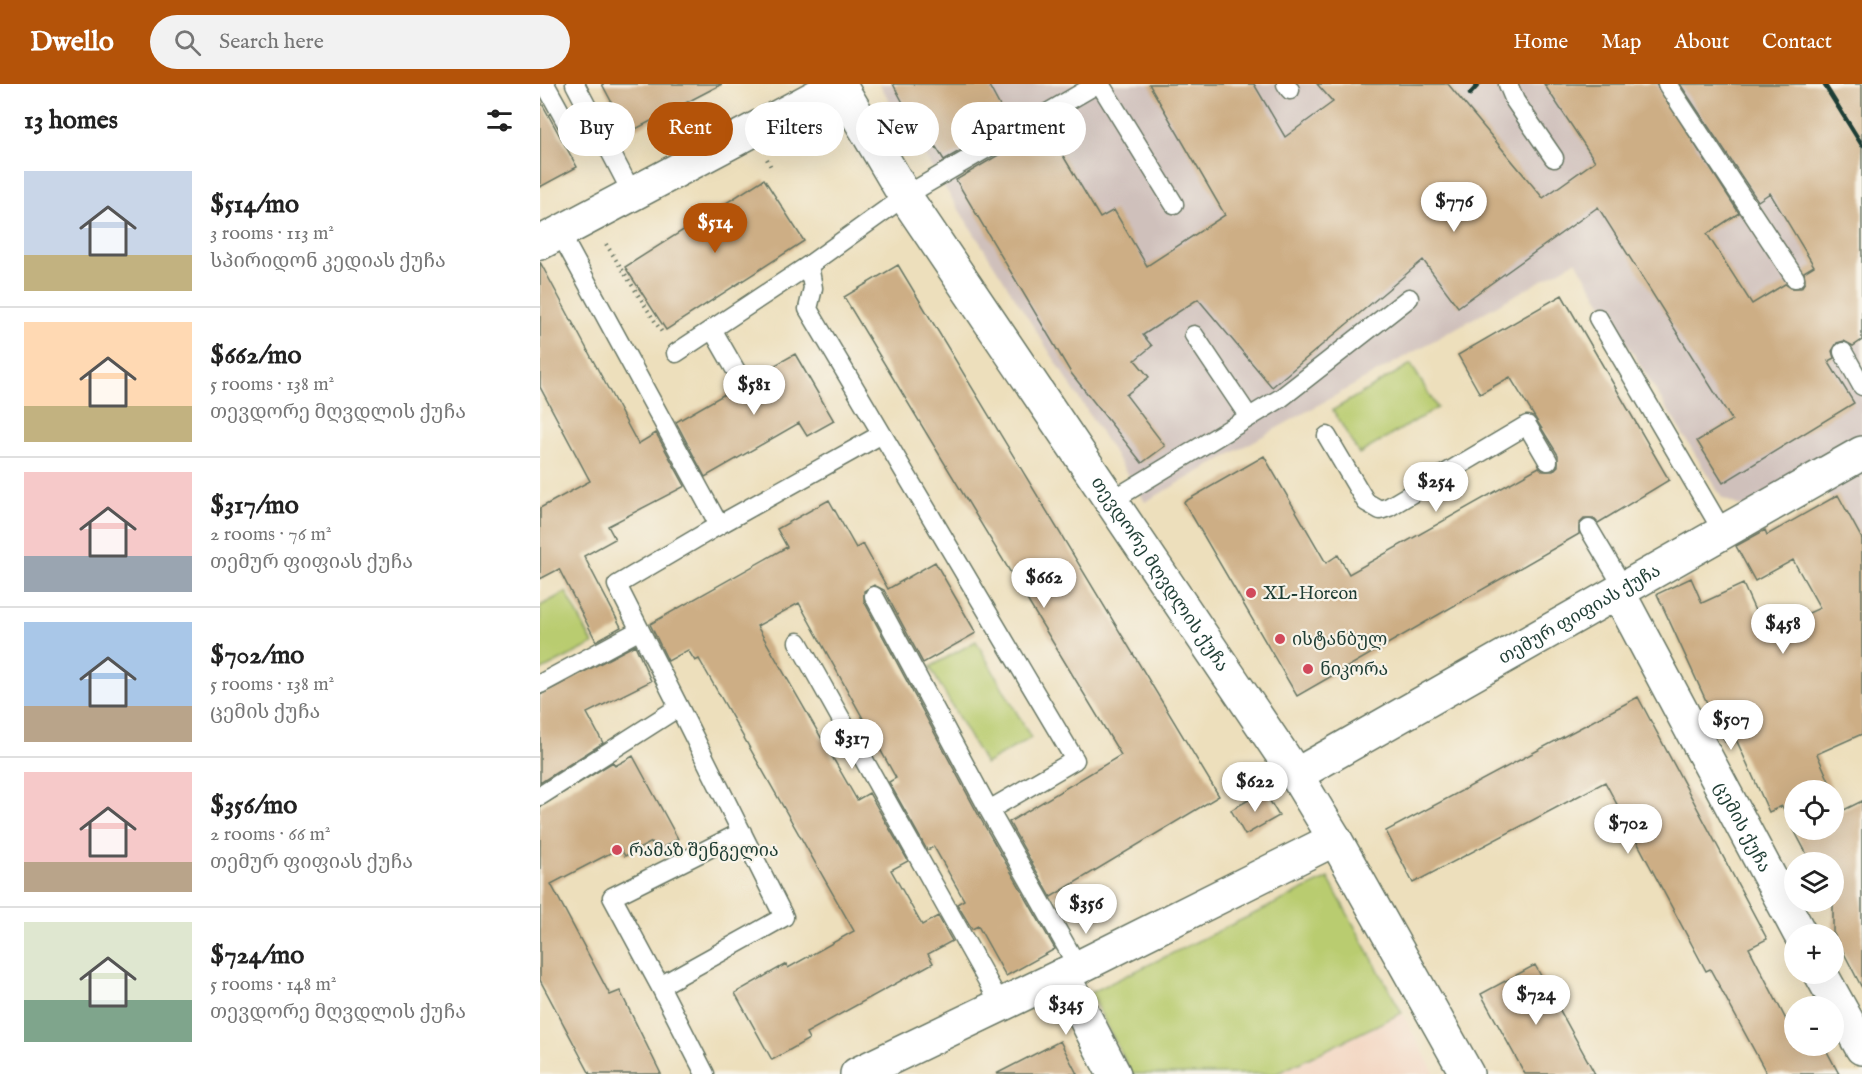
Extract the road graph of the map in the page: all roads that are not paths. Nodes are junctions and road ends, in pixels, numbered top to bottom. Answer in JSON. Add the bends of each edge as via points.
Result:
{"nodes":[{"id":1,"x":545,"y":84,"type":"edge"},
{"id":2,"x":575,"y":84,"type":"edge"},
{"id":3,"x":840,"y":84,"type":"edge"},
{"id":4,"x":1099,"y":84,"type":"edge"},
{"id":5,"x":1508,"y":84,"type":"edge"},
{"id":6,"x":1667,"y":84,"type":"edge"},
{"id":7,"x":585,"y":102,"type":"edge"},
{"id":8,"x":558,"y":108,"type":"edge"},
{"id":9,"x":614,"y":156,"type":"edge"},
{"id":10,"x":1554,"y":158,"type":"dead end"},
{"id":11,"x":633,"y":195,"type":"junction"},
{"id":12,"x":905,"y":196,"type":"junction"},
{"id":13,"x":1174,"y":204,"type":"dead end"},
{"id":14,"x":550,"y":238,"type":"edge"},
{"id":15,"x":809,"y":264,"type":"junction"},
{"id":16,"x":1794,"y":278,"type":"dead end"},
{"id":17,"x":1409,"y":298,"type":"dead end"},
{"id":18,"x":1598,"y":318,"type":"dead end"},
{"id":19,"x":712,"y":329,"type":"junction"},
{"id":20,"x":1194,"y":335,"type":"dead end"},
{"id":21,"x":1843,"y":352,"type":"dead end"},
{"id":22,"x":676,"y":353,"type":"road end"},
{"id":23,"x":740,"y":376,"type":"dead end"},
{"id":24,"x":1862,"y":386,"type":"edge"},
{"id":25,"x":1249,"y":417,"type":"junction"},
{"id":26,"x":882,"y":434,"type":"junction"},
{"id":27,"x":1327,"y":436,"type":"dead end"},
{"id":28,"x":1862,"y":453,"type":"edge"},
{"id":29,"x":1548,"y":461,"type":"dead end"},
{"id":30,"x":1112,"y":501,"type":"junction"},
{"id":31,"x":719,"y":525,"type":"junction"},
{"id":32,"x":1589,"y":529,"type":"dead end"},
{"id":33,"x":1723,"y":532,"type":"junction"},
{"id":34,"x":1621,"y":590,"type":"junction"},
{"id":35,"x":874,"y":596,"type":"dead end"},
{"id":36,"x":640,"y":630,"type":"junction"},
{"id":37,"x":798,"y":642,"type":"dead end"},
{"id":38,"x":540,"y":684,"type":"edge"},
{"id":39,"x":679,"y":706,"type":"junction"},
{"id":40,"x":1296,"y":775,"type":"junction"},
{"id":41,"x":540,"y":796,"type":"edge"},
{"id":42,"x":989,"y":810,"type":"junction"},
{"id":43,"x":742,"y":832,"type":"junction"},
{"id":44,"x":1335,"y":839,"type":"junction"},
{"id":45,"x":1795,"y":924,"type":"edge"},
{"id":46,"x":1071,"y":971,"type":"junction"},
{"id":47,"x":1827,"y":984,"type":"edge"},
{"id":48,"x":660,"y":986,"type":"junction"},
{"id":49,"x":1001,"y":1005,"type":"junction"},
{"id":50,"x":1862,"y":1048,"type":"edge"},
{"id":51,"x":865,"y":1072,"type":"edge"},
{"id":52,"x":705,"y":1074,"type":"edge"},
{"id":53,"x":1114,"y":1074,"type":"edge"},
{"id":54,"x":1467,"y":1074,"type":"edge"}],
"edges":[{"from":1,"to":8,"type":"lane"},
{"from":2,"to":7,"type":"lane"},
{"from":3,"to":11,"type":"street"},
{"from":3,"to":12,"type":"street","name":"თევდორე მღვდლის ქუჩა"},
{"from":4,"to":12,"type":"lane"},
{"from":4,"to":13,"type":"lane"},
{"from":5,"to":10,"type":"lane","via":[[1515,101]]},
{"from":6,"to":16,"type":"lane"},
{"from":9,"to":11,"type":"lane"},
{"from":11,"to":14,"type":"street"},
{"from":12,"to":15,"type":"lane"},
{"from":12,"to":30,"type":"street","name":"თევდორე მღვდლის ქუჩა"},
{"from":14,"to":31,"type":"lane"},
{"from":15,"to":19,"type":"lane"},
{"from":15,"to":26,"type":"lane","via":[[813,288],[808,309]]},
{"from":17,"to":25,"type":"lane","via":[[1281,398]]},
{"from":18,"to":33,"type":"lane"},
{"from":19,"to":22,"type":"lane"},
{"from":19,"to":23,"type":"lane"},
{"from":20,"to":25,"type":"lane"},
{"from":21,"to":24,"type":"lane"},
{"from":25,"to":30,"type":"lane"},
{"from":26,"to":31,"type":"lane"},
{"from":26,"to":42,"type":"lane","via":[[1075,760]]},
{"from":27,"to":29,"type":"lane","via":[[1366,502],[1380,510],[1527,425]]},
{"from":28,"to":33,"type":"street","name":"თემურ ფიფიას ქუჩა"},
{"from":30,"to":40,"type":"street","name":"თევდორე მღვდლის ქუჩა"},
{"from":31,"to":36,"type":"lane","via":[[617,585]]},
{"from":32,"to":34,"type":"lane"},
{"from":33,"to":34,"type":"street","name":"თემურ ფიფიას ქუჩა"},
{"from":34,"to":40,"type":"street","name":"თემურ ფიფიას ქუჩა"},
{"from":34,"to":45,"type":"street","name":"ცემის ქუჩა"},
{"from":35,"to":42,"type":"lane"},
{"from":36,"to":38,"type":"lane"},
{"from":36,"to":39,"type":"lane"},
{"from":37,"to":49,"type":"lane"},
{"from":39,"to":41,"type":"lane"},
{"from":39,"to":43,"type":"lane"},
{"from":40,"to":44,"type":"street","name":"თევდორე მღვდლის ქუჩა"},
{"from":42,"to":46,"type":"lane"},
{"from":43,"to":48,"type":"lane","via":[[784,917]]},
{"from":43,"to":48,"type":"lane","via":[[612,897]]},
{"from":44,"to":46,"type":"street"},
{"from":44,"to":54,"type":"street","name":"თევდორე მღვდლის ქუჩა"},
{"from":46,"to":49,"type":"street"},
{"from":46,"to":53,"type":"street"},
{"from":47,"to":50,"type":"street"},
{"from":48,"to":52,"type":"lane"},
{"from":49,"to":51,"type":"street"}]}
